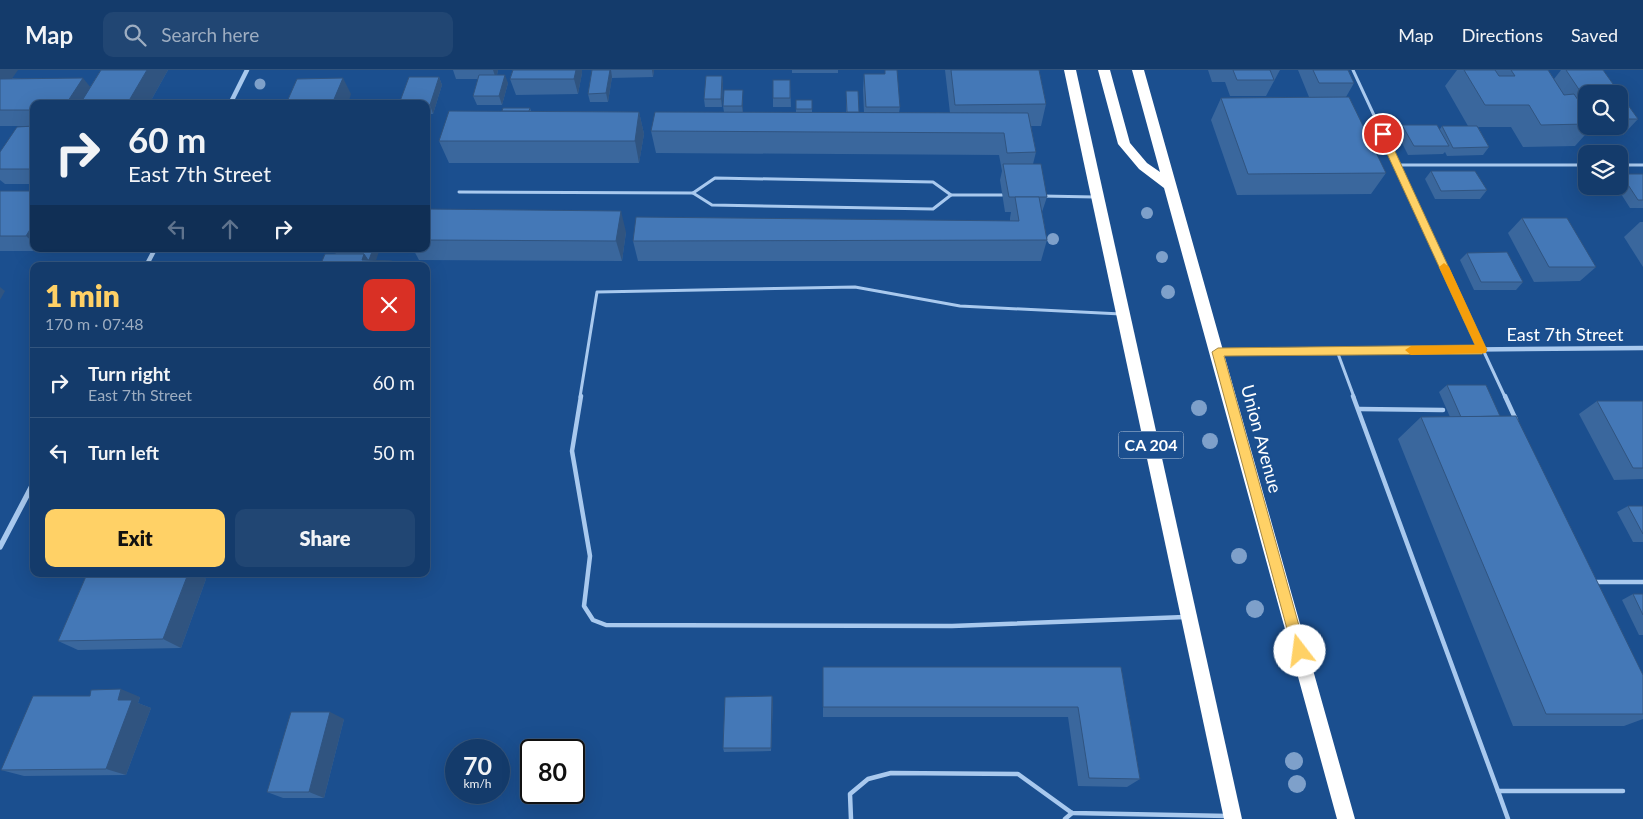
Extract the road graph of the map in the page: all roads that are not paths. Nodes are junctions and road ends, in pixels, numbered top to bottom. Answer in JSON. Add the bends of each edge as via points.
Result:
{"nodes":[{"id":1,"x":247,"y":70,"type":"edge"},
{"id":2,"x":1070,"y":70,"type":"edge"},
{"id":3,"x":1104,"y":70,"type":"edge"},
{"id":4,"x":1138,"y":70,"type":"edge"},
{"id":5,"x":1354,"y":70,"type":"edge"},
{"id":6,"x":232,"y":100,"type":"edge"},
{"id":7,"x":1397,"y":165,"type":"junction"},
{"id":8,"x":1578,"y":165,"type":"edge"},
{"id":9,"x":1628,"y":165,"type":"edge"},
{"id":10,"x":1643,"y":165,"type":"edge"},
{"id":11,"x":1171,"y":186,"type":"junction"},
{"id":12,"x":459,"y":192,"type":"dead end"},
{"id":13,"x":693,"y":193,"type":"junction"},
{"id":14,"x":1002,"y":195,"type":"dead end"},
{"id":15,"x":951,"y":196,"type":"junction"},
{"id":16,"x":1040,"y":196,"type":"edge"},
{"id":17,"x":1097,"y":197,"type":"junction"},
{"id":18,"x":1123,"y":314,"type":"junction"},
{"id":19,"x":1643,"y":348,"type":"edge"},
{"id":20,"x":1482,"y":350,"type":"junction"},
{"id":21,"x":1337,"y":351,"type":"junction"},
{"id":22,"x":1218,"y":352,"type":"junction"},
{"id":23,"x":1359,"y":409,"type":"junction"},
{"id":24,"x":1442,"y":410,"type":"dead end"},
{"id":25,"x":1517,"y":421,"type":"edge"},
{"id":26,"x":30,"y":490,"type":"edge"},
{"id":27,"x":0,"y":547,"type":"edge"},
{"id":28,"x":1590,"y":573,"type":"edge"},
{"id":29,"x":1594,"y":582,"type":"junction"},
{"id":30,"x":1643,"y":582,"type":"edge"},
{"id":31,"x":1599,"y":591,"type":"edge"},
{"id":32,"x":1189,"y":617,"type":"junction"},
{"id":33,"x":1498,"y":791,"type":"junction"},
{"id":34,"x":1623,"y":791,"type":"dead end"},
{"id":35,"x":1072,"y":813,"type":"junction"},
{"id":36,"x":1233,"y":817,"type":"edge"},
{"id":37,"x":850,"y":819,"type":"edge"},
{"id":38,"x":1065,"y":819,"type":"edge"},
{"id":39,"x":1346,"y":819,"type":"edge"},
{"id":40,"x":1508,"y":819,"type":"edge"}],
"edges":[{"from":1,"to":6,"type":"street"},
{"from":2,"to":17,"type":"highway","number":"CA 204"},
{"from":3,"to":11,"type":"highway","via":[[1124,144],[1143,166]]},
{"from":4,"to":11,"type":"highway","name":"Union Avenue"},
{"from":5,"to":7,"type":"lane"},
{"from":7,"to":8,"type":"lane"},
{"from":7,"to":20,"type":"lane"},
{"from":9,"to":10,"type":"lane"},
{"from":11,"to":22,"type":"highway","name":"Union Avenue"},
{"from":12,"to":13,"type":"lane"},
{"from":13,"to":15,"type":"lane","via":[[712,205],[933,209]]},
{"from":13,"to":15,"type":"lane","via":[[716,178],[933,182]]},
{"from":14,"to":15,"type":"lane"},
{"from":16,"to":17,"type":"lane"},
{"from":17,"to":18,"type":"highway","number":"CA 204"},
{"from":18,"to":32,"type":"highway","number":"CA 204"},
{"from":18,"to":32,"type":"lane","via":[[960,306],[855,287],[597,292],[572,451],[590,556],[584,606],[593,620],[606,625],[952,626]]},
{"from":19,"to":20,"type":"street","name":"East 7th Street"},
{"from":20,"to":21,"type":"street","name":"East 7th Street"},
{"from":20,"to":25,"type":"lane"},
{"from":21,"to":22,"type":"street","name":"East 7th Street"},
{"from":21,"to":23,"type":"lane"},
{"from":22,"to":39,"type":"highway","name":"Union Avenue"},
{"from":23,"to":24,"type":"lane"},
{"from":23,"to":33,"type":"lane"},
{"from":26,"to":27,"type":"street"},
{"from":28,"to":29,"type":"lane"},
{"from":29,"to":30,"type":"lane"},
{"from":29,"to":31,"type":"lane"},
{"from":32,"to":36,"type":"highway","number":"CA 204"},
{"from":33,"to":34,"type":"lane"},
{"from":33,"to":40,"type":"lane"},
{"from":35,"to":36,"type":"lane"},
{"from":35,"to":37,"type":"lane","via":[[1018,774],[891,773],[868,780],[850,794]]},
{"from":35,"to":38,"type":"lane"}]}
